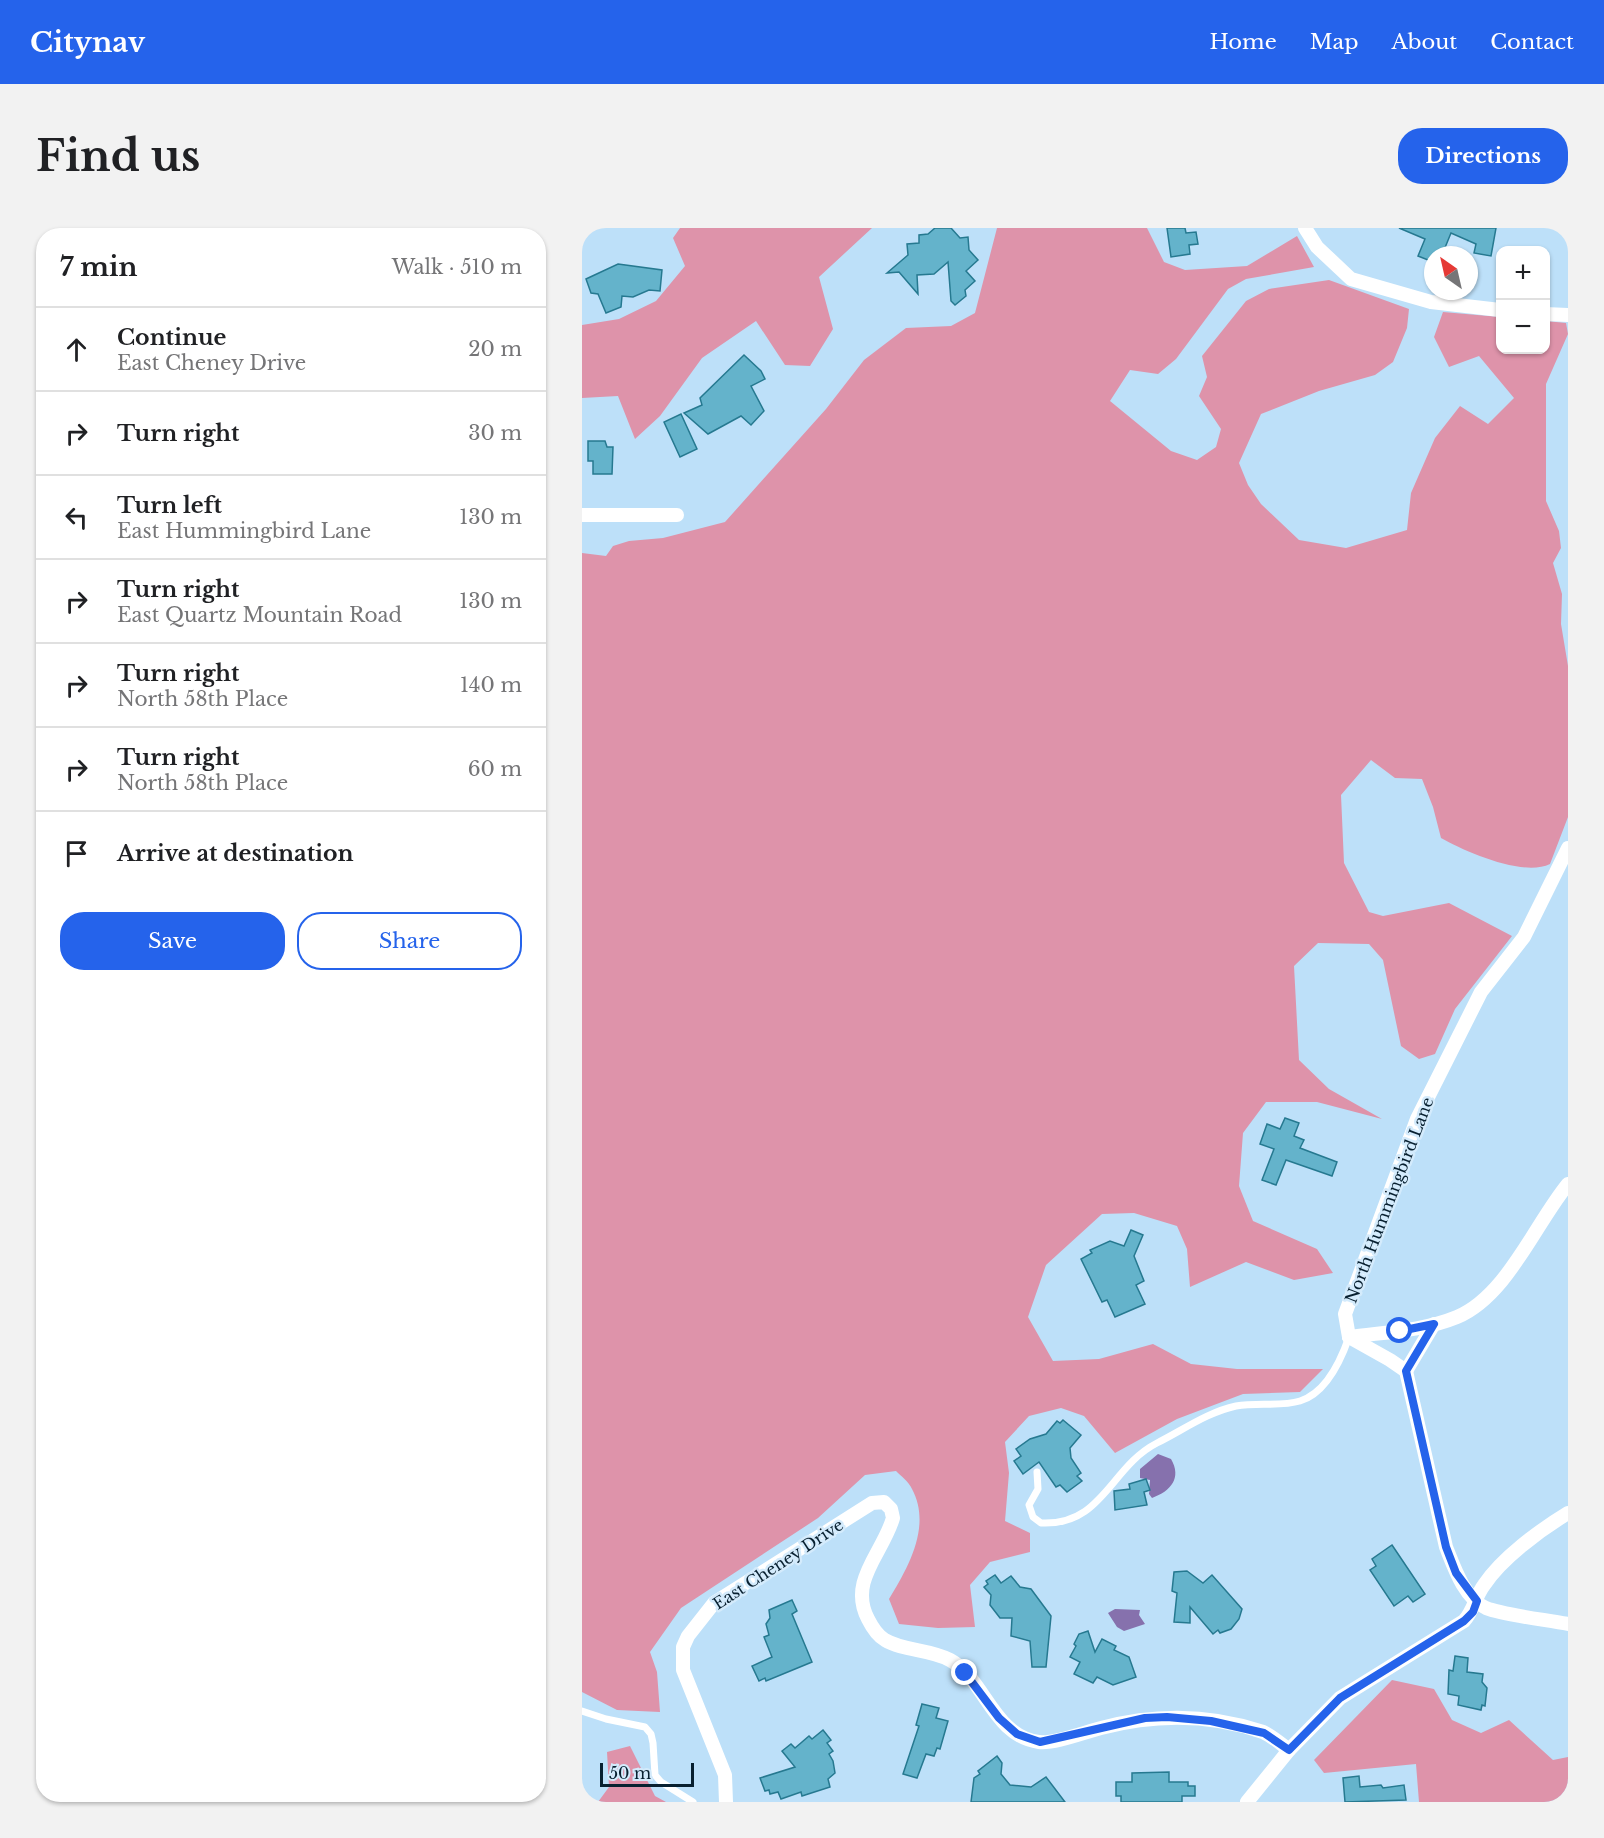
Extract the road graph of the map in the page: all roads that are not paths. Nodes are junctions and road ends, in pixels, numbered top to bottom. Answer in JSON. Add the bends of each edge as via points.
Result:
{"nodes":[{"id":1,"x":1305,"y":228,"type":"edge"},
{"id":2,"x":1496,"y":310,"type":"edge"},
{"id":3,"x":1550,"y":314,"type":"edge"},
{"id":4,"x":1568,"y":315,"type":"edge"},
{"id":5,"x":677,"y":515,"type":"dead end"},
{"id":6,"x":582,"y":516,"type":"edge"},
{"id":7,"x":1568,"y":848,"type":"edge"},
{"id":8,"x":1568,"y":1184,"type":"edge"},
{"id":9,"x":1434,"y":1324,"type":"junction"},
{"id":10,"x":1349,"y":1337,"type":"junction"},
{"id":11,"x":1406,"y":1371,"type":"junction"},
{"id":12,"x":1036,"y":1472,"type":"dead end"},
{"id":13,"x":1568,"y":1513,"type":"edge"},
{"id":14,"x":1477,"y":1601,"type":"junction"},
{"id":15,"x":1568,"y":1624,"type":"edge"},
{"id":16,"x":582,"y":1711,"type":"edge"},
{"id":17,"x":1289,"y":1750,"type":"junction"},
{"id":18,"x":693,"y":1802,"type":"edge"},
{"id":19,"x":726,"y":1802,"type":"edge"},
{"id":20,"x":1247,"y":1802,"type":"edge"}],
"edges":[{"from":1,"to":2,"type":"street","via":[[1317,247],[1352,279],[1431,302]]},
{"from":3,"to":4,"type":"street"},
{"from":5,"to":6,"type":"street"},
{"from":7,"to":10,"type":"street","name":"North Hummingbird Lane","via":[[1524,937],[1481,992],[1417,1119],[1345,1314]]},
{"from":8,"to":9,"type":"street","via":[[1486,1298],[1459,1316]]},
{"from":9,"to":10,"type":"street"},
{"from":9,"to":11,"type":"street"},
{"from":10,"to":11,"type":"street"},
{"from":10,"to":12,"type":"lane","via":[[1335,1368],[1312,1395],[1300,1401],[1237,1406],[1213,1413],[1141,1452],[1094,1506],[1070,1521],[1041,1523],[1033,1517],[1029,1505],[1038,1489]]},
{"from":11,"to":14,"type":"street","via":[[1446,1547],[1456,1573]]},
{"from":13,"to":14,"type":"street","via":[[1531,1539],[1490,1576]]},
{"from":14,"to":15,"type":"street","via":[[1486,1608]]},
{"from":14,"to":17,"type":"street","via":[[1464,1621],[1340,1698]]},
{"from":16,"to":18,"type":"lane","via":[[645,1727],[653,1743],[655,1775]]},
{"from":17,"to":19,"type":"street","name":"East Cheney Drive","via":[[1264,1733],[1211,1721],[1167,1717],[1145,1718],[1040,1742],[1017,1734],[999,1718],[955,1663],[931,1652],[884,1640],[872,1626],[862,1600],[862,1585],[893,1518],[884,1502],[872,1503],[714,1603],[688,1636],[683,1670],[725,1775]]},
{"from":17,"to":20,"type":"street"}]}
